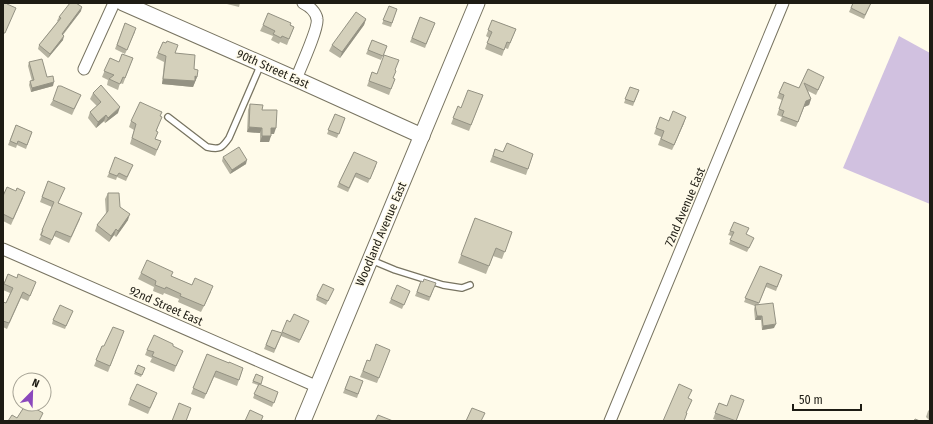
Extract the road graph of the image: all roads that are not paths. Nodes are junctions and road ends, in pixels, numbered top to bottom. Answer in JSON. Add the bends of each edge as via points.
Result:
{"nodes":[{"id":1,"x":114,"y":3,"type":"edge"},
{"id":2,"x":123,"y":3,"type":"edge"},
{"id":3,"x":303,"y":3,"type":"edge"},
{"id":4,"x":477,"y":3,"type":"edge"},
{"id":5,"x":783,"y":3,"type":"edge"},
{"id":6,"x":261,"y":63,"type":"junction"},
{"id":7,"x":84,"y":69,"type":"dead end"},
{"id":8,"x":296,"y":79,"type":"junction"},
{"id":9,"x":168,"y":117,"type":"dead end"},
{"id":10,"x":422,"y":136,"type":"junction"},
{"id":11,"x":3,"y":250,"type":"edge"},
{"id":12,"x":370,"y":260,"type":"junction"},
{"id":13,"x":470,"y":285,"type":"dead end"},
{"id":14,"x":318,"y":387,"type":"junction"},
{"id":15,"x":303,"y":421,"type":"edge"},
{"id":16,"x":610,"y":421,"type":"edge"}],
"edges":[{"from":1,"to":7,"type":"street"},
{"from":2,"to":6,"type":"street","name":"90th Street East"},
{"from":3,"to":8,"type":"street","via":[[315,13],[318,20]]},
{"from":4,"to":10,"type":"street","name":"Woodland Avenue East"},
{"from":5,"to":16,"type":"street","name":"72nd Avenue East"},
{"from":6,"to":8,"type":"street","name":"90th Street East"},
{"from":6,"to":9,"type":"lane","via":[[223,147],[207,147]]},
{"from":8,"to":10,"type":"street","name":"90th Street East"},
{"from":10,"to":12,"type":"street","name":"Woodland Avenue East"},
{"from":11,"to":14,"type":"street","name":"92nd Street East"},
{"from":12,"to":13,"type":"lane","via":[[442,285],[462,288]]},
{"from":12,"to":14,"type":"street","name":"Woodland Avenue East"},
{"from":14,"to":15,"type":"street","name":"Woodland Avenue East"}]}
